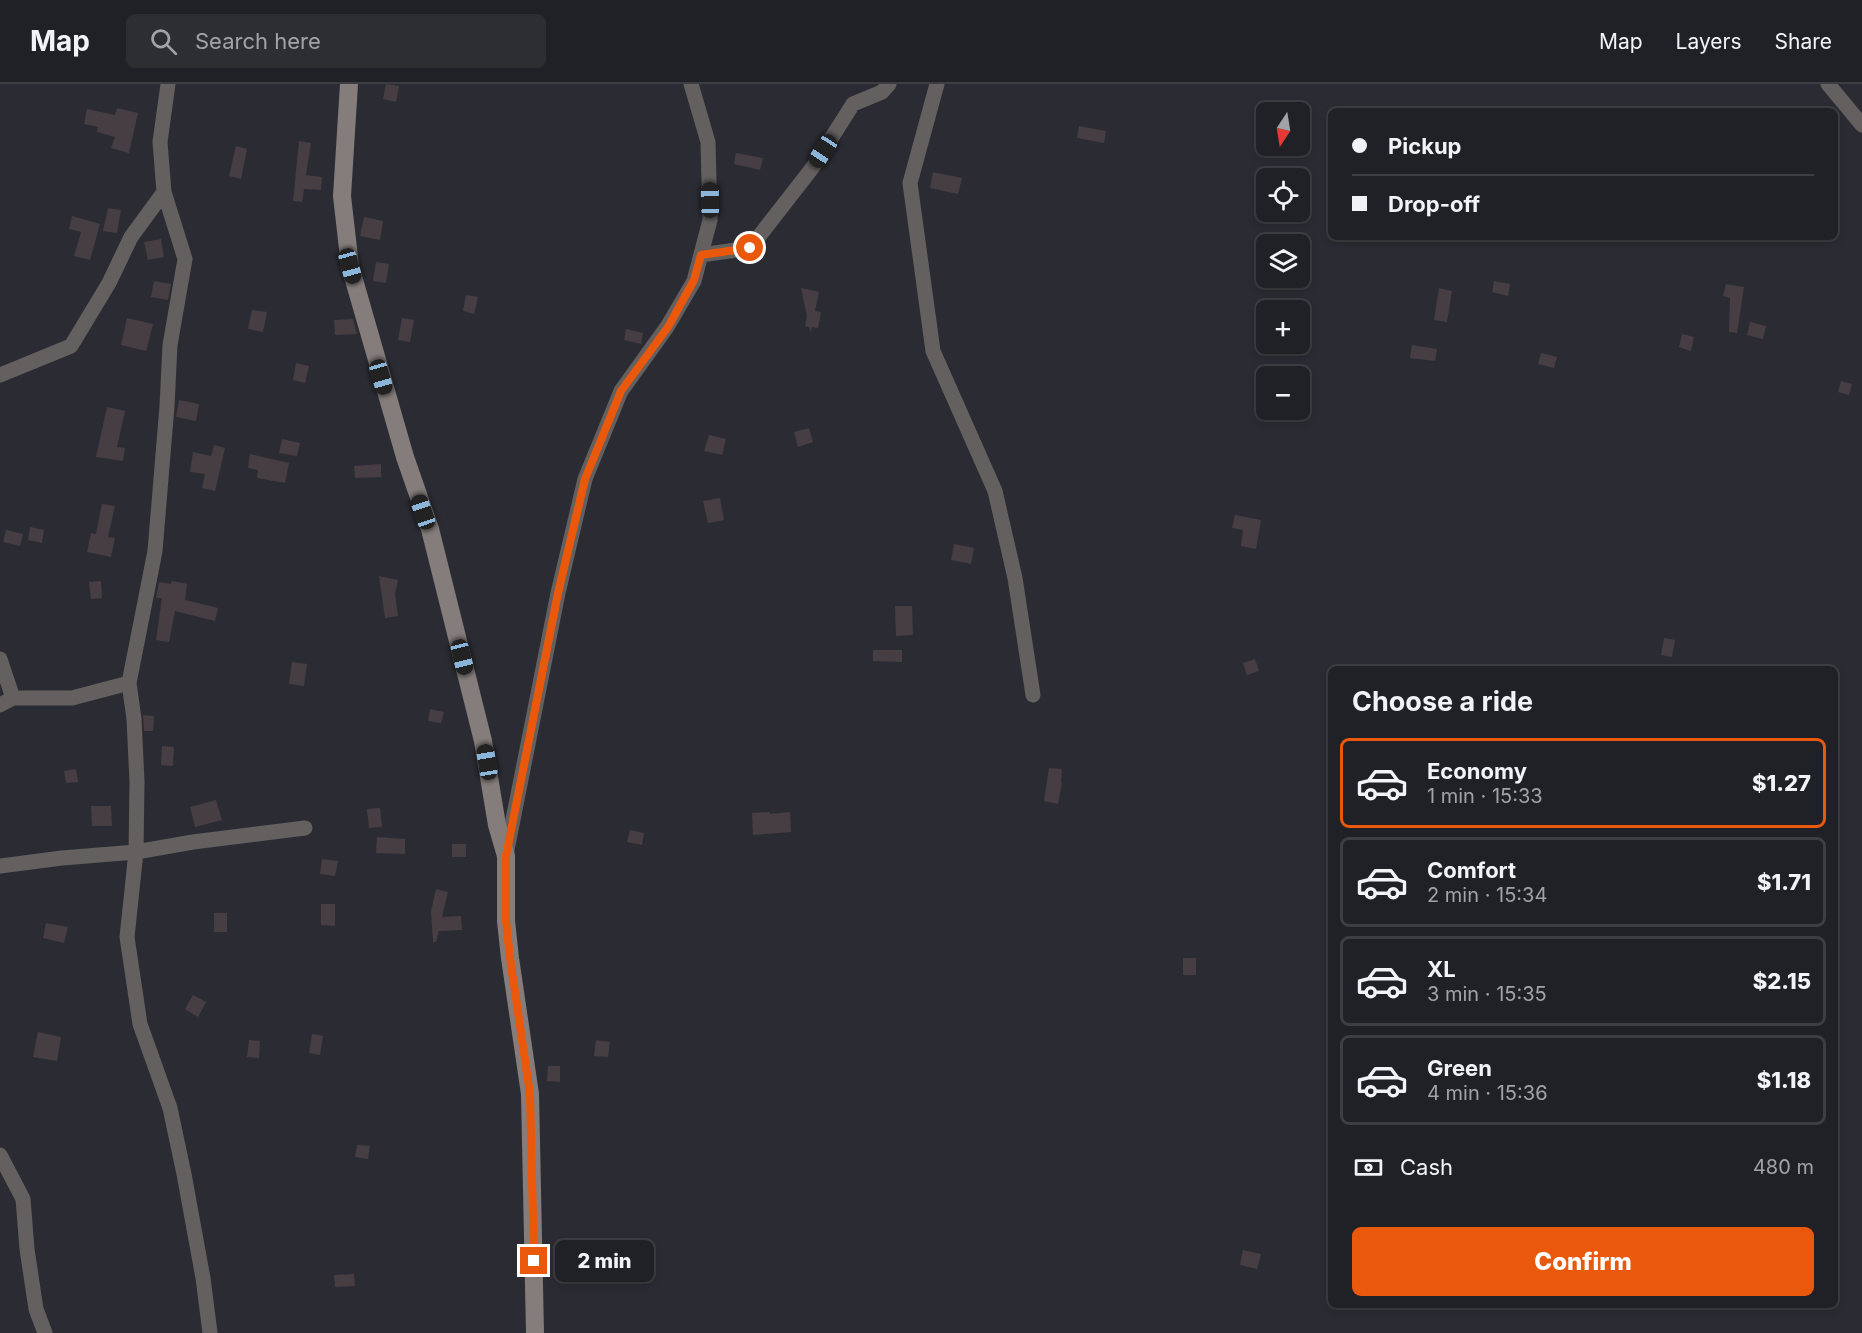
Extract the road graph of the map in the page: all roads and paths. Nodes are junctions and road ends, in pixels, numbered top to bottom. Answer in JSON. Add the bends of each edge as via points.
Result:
{"nodes":[{"id":1,"x":168,"y":84,"type":"edge"},
{"id":2,"x":349,"y":84,"type":"edge"},
{"id":3,"x":691,"y":84,"type":"edge"},
{"id":4,"x":889,"y":84,"type":"edge"},
{"id":5,"x":937,"y":84,"type":"edge"},
{"id":6,"x":1828,"y":84,"type":"edge"},
{"id":7,"x":1862,"y":125,"type":"edge"},
{"id":8,"x":164,"y":192,"type":"junction"},
{"id":9,"x":701,"y":255,"type":"junction"},
{"id":10,"x":0,"y":375,"type":"edge"},
{"id":11,"x":0,"y":659,"type":"edge"},
{"id":12,"x":129,"y":683,"type":"junction"},
{"id":13,"x":1033,"y":694,"type":"dead end"},
{"id":14,"x":6,"y":702,"type":"edge"},
{"id":15,"x":305,"y":828,"type":"dead end"},
{"id":16,"x":136,"y":852,"type":"junction"},
{"id":17,"x":506,"y":856,"type":"junction"},
{"id":18,"x":0,"y":866,"type":"edge"},
{"id":19,"x":0,"y":1155,"type":"edge"},
{"id":20,"x":45,"y":1333,"type":"edge"},
{"id":21,"x":210,"y":1333,"type":"edge"},
{"id":22,"x":535,"y":1333,"type":"edge"}],
"edges":[{"from":1,"to":8,"type":"street","via":[[160,142]]},
{"from":2,"to":17,"type":"street","via":[[342,196],[350,266],[430,530],[483,741]]},
{"from":3,"to":9,"type":"street","via":[[708,142],[710,220]]},
{"from":4,"to":9,"type":"street","via":[[882,92],[853,104],[813,167],[750,248]]},
{"from":5,"to":13,"type":"street","via":[[910,183],[933,351],[995,491],[1015,578]]},
{"from":6,"to":7,"type":"street"},
{"from":8,"to":10,"type":"street","via":[[131,237],[71,346]]},
{"from":8,"to":12,"type":"street","via":[[185,259],[170,345],[155,551]]},
{"from":9,"to":17,"type":"street","via":[[694,280],[668,327],[621,391],[585,479],[558,593]]},
{"from":11,"to":14,"type":"street"},
{"from":12,"to":14,"type":"street","via":[[72,698]]},
{"from":12,"to":16,"type":"street","via":[[137,782]]},
{"from":15,"to":16,"type":"street"},
{"from":16,"to":18,"type":"street"},
{"from":16,"to":21,"type":"street","via":[[127,937],[140,1024],[170,1108]]},
{"from":17,"to":22,"type":"street","via":[[507,930],[530,1094]]},
{"from":19,"to":20,"type":"street","via":[[23,1200],[36,1309]]}]}
